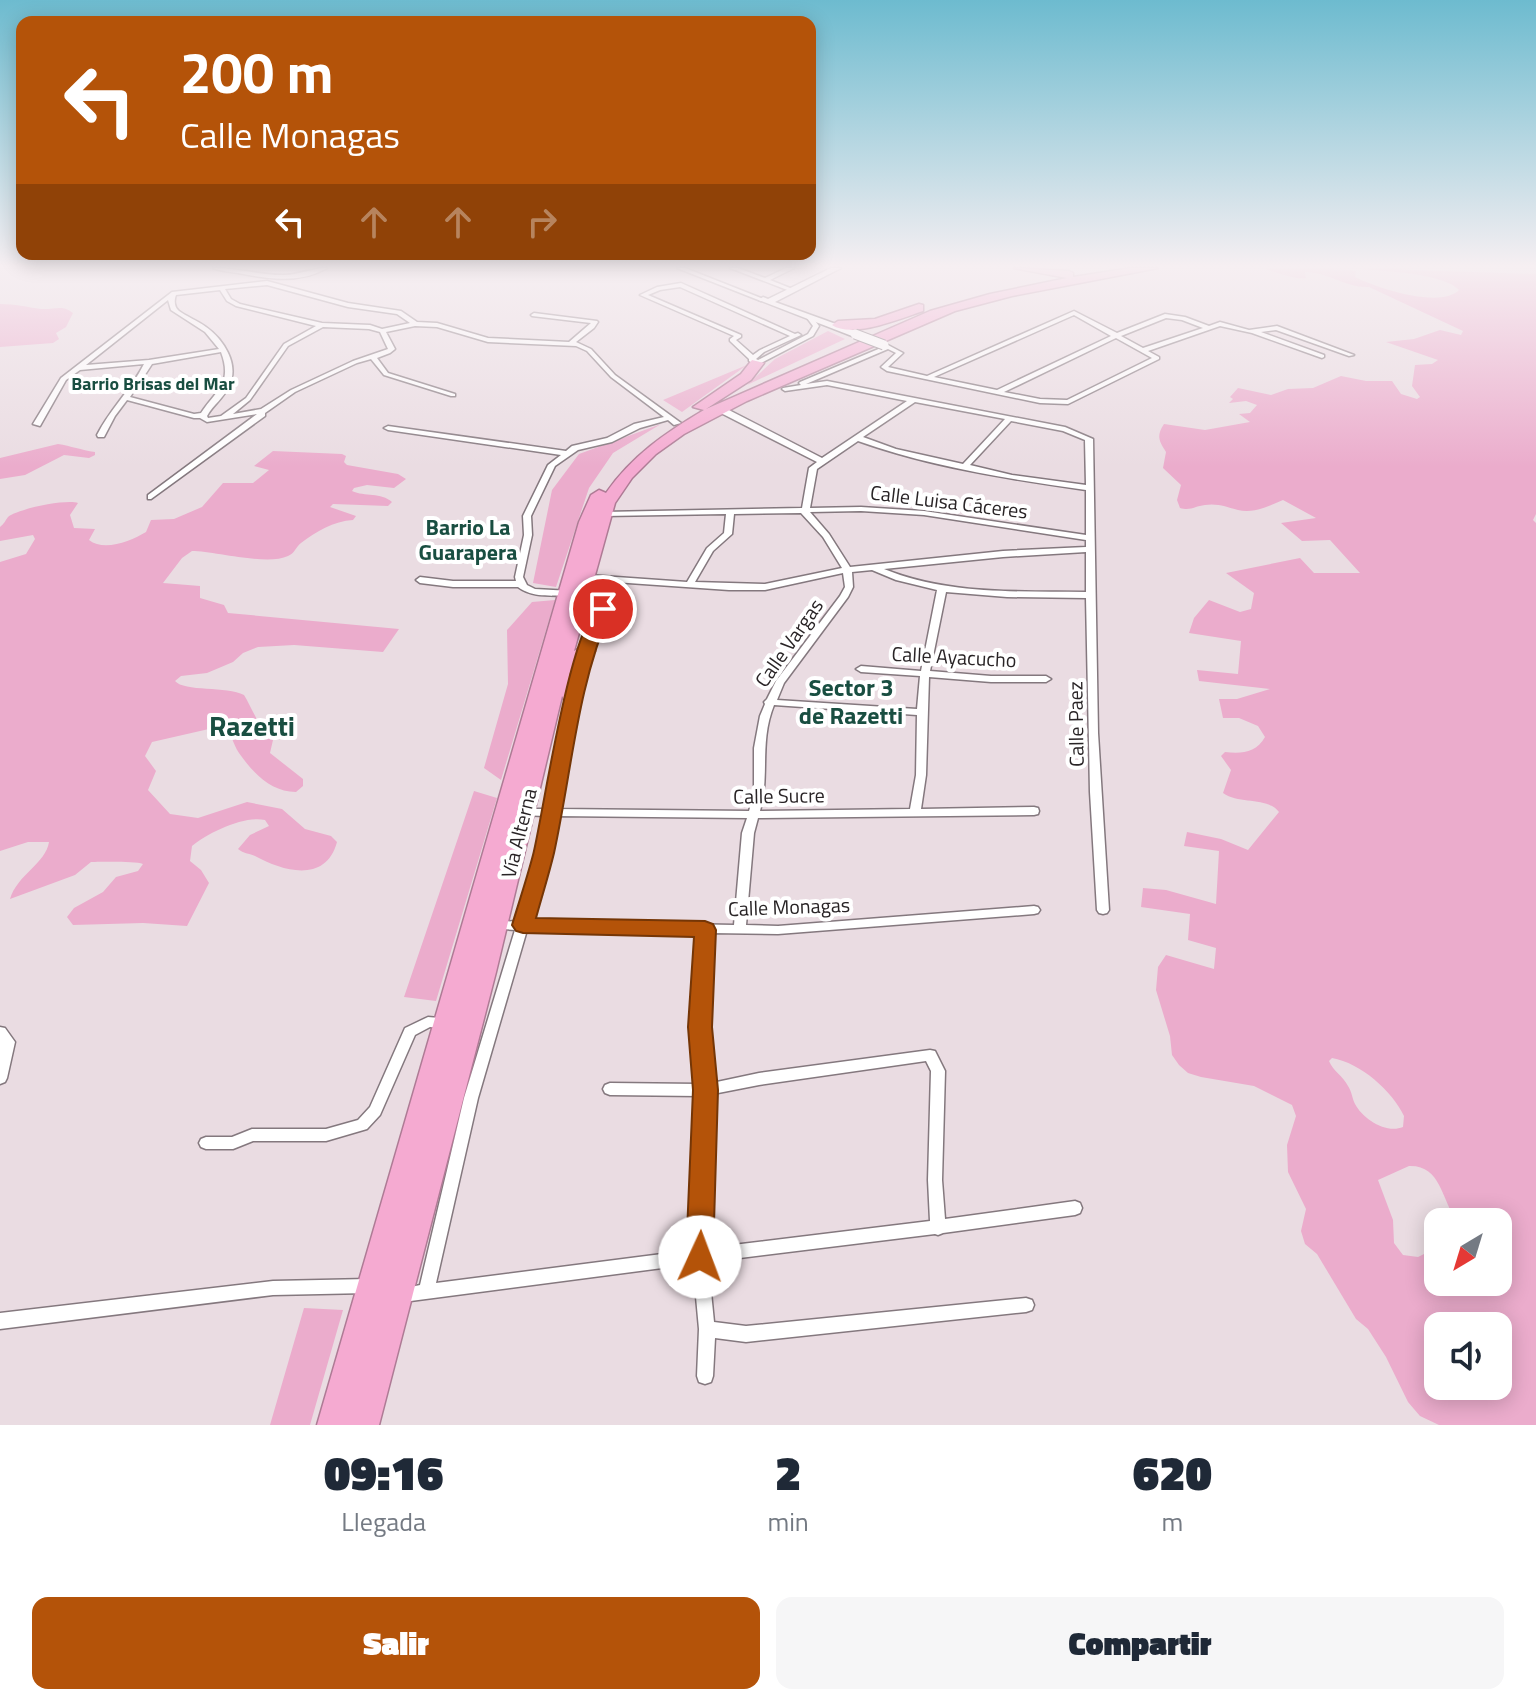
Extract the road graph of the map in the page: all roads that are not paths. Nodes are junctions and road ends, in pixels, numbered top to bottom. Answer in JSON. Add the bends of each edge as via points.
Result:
{"nodes":[{"id":1,"x":121,"y":334,"type":"edge"},
{"id":2,"x":210,"y":334,"type":"edge"},
{"id":3,"x":305,"y":334,"type":"edge"},
{"id":4,"x":384,"y":334,"type":"edge"},
{"id":5,"x":469,"y":334,"type":"edge"},
{"id":6,"x":582,"y":334,"type":"edge"},
{"id":7,"x":735,"y":334,"type":"edge"},
{"id":8,"x":791,"y":334,"type":"edge"},
{"id":9,"x":800,"y":334,"type":"edge"},
{"id":10,"x":808,"y":334,"type":"edge"},
{"id":11,"x":858,"y":334,"type":"edge"},
{"id":12,"x":871,"y":334,"type":"edge"},
{"id":13,"x":890,"y":334,"type":"edge"},
{"id":14,"x":910,"y":334,"type":"edge"},
{"id":15,"x":1025,"y":334,"type":"edge"},
{"id":16,"x":1113,"y":334,"type":"edge"},
{"id":17,"x":1120,"y":334,"type":"edge"},
{"id":18,"x":1190,"y":334,"type":"edge"},
{"id":19,"x":1261,"y":334,"type":"edge"},
{"id":20,"x":1295,"y":334,"type":"edge"},
{"id":21,"x":794,"y":336,"type":"junction"},
{"id":22,"x":1116,"y":336,"type":"junction"},
{"id":23,"x":571,"y":343,"type":"junction"},
{"id":24,"x":886,"y":346,"type":"junction"},
{"id":25,"x":223,"y":350,"type":"junction"},
{"id":26,"x":1144,"y":350,"type":"junction"},
{"id":27,"x":1351,"y":355,"type":"dead end"},
{"id":28,"x":1322,"y":356,"type":"dead end"},
{"id":29,"x":373,"y":357,"type":"junction"},
{"id":30,"x":149,"y":362,"type":"junction"},
{"id":31,"x":754,"y":362,"type":"junction"},
{"id":32,"x":78,"y":368,"type":"junction"},
{"id":33,"x":927,"y":378,"type":"junction"},
{"id":34,"x":785,"y":389,"type":"junction"},
{"id":35,"x":998,"y":392,"type":"junction"},
{"id":36,"x":453,"y":395,"type":"dead end"},
{"id":37,"x":127,"y":398,"type":"junction"},
{"id":38,"x":913,"y":400,"type":"junction"},
{"id":39,"x":720,"y":409,"type":"junction"},
{"id":40,"x":263,"y":411,"type":"junction"},
{"id":41,"x":204,"y":415,"type":"junction"},
{"id":42,"x":1010,"y":418,"type":"junction"},
{"id":43,"x":221,"y":420,"type":"junction"},
{"id":44,"x":676,"y":420,"type":"junction"},
{"id":45,"x":37,"y":424,"type":"dead end"},
{"id":46,"x":388,"y":428,"type":"dead end"},
{"id":47,"x":101,"y":435,"type":"dead end"},
{"id":48,"x":858,"y":438,"type":"junction"},
{"id":49,"x":565,"y":453,"type":"junction"},
{"id":50,"x":820,"y":460,"type":"junction"},
{"id":51,"x":966,"y":465,"type":"junction"},
{"id":52,"x":1090,"y":488,"type":"junction"},
{"id":53,"x":151,"y":497,"type":"dead end"},
{"id":54,"x":805,"y":512,"type":"junction"},
{"id":55,"x":730,"y":513,"type":"junction"},
{"id":56,"x":604,"y":514,"type":"junction"},
{"id":57,"x":1089,"y":544,"type":"junction"},
{"id":58,"x":873,"y":568,"type":"junction"},
{"id":59,"x":847,"y":570,"type":"junction"},
{"id":60,"x":588,"y":578,"type":"junction"},
{"id":61,"x":420,"y":580,"type":"dead end"},
{"id":62,"x":521,"y":584,"type":"junction"},
{"id":63,"x":690,"y":584,"type":"junction"},
{"id":64,"x":942,"y":588,"type":"junction"},
{"id":65,"x":569,"y":593,"type":"junction"},
{"id":66,"x":1089,"y":595,"type":"junction"},
{"id":67,"x":603,"y":609,"type":"dead end"},
{"id":68,"x":586,"y":651,"type":"junction"},
{"id":69,"x":861,"y":669,"type":"dead end"},
{"id":70,"x":559,"y":673,"type":"junction"},
{"id":71,"x":924,"y":674,"type":"junction"},
{"id":72,"x":1046,"y":679,"type":"dead end"},
{"id":73,"x":572,"y":697,"type":"junction"},
{"id":74,"x":769,"y":702,"type":"junction"},
{"id":75,"x":921,"y":712,"type":"junction"},
{"id":76,"x":551,"y":811,"type":"junction"},
{"id":77,"x":915,"y":811,"type":"junction"},
{"id":78,"x":1034,"y":811,"type":"dead end"},
{"id":79,"x":524,"y":812,"type":"junction"},
{"id":80,"x":752,"y":815,"type":"junction"},
{"id":81,"x":1034,"y":910,"type":"dead end"},
{"id":82,"x":1103,"y":910,"type":"dead end"},
{"id":83,"x":496,"y":925,"type":"junction"},
{"id":84,"x":523,"y":925,"type":"junction"},
{"id":85,"x":740,"y":927,"type":"junction"},
{"id":86,"x":705,"y":930,"type":"junction"},
{"id":87,"x":448,"y":1023,"type":"junction"},
{"id":88,"x":0,"y":1032,"type":"edge"},
{"id":89,"x":0,"y":1078,"type":"edge"},
{"id":90,"x":610,"y":1089,"type":"dead end"},
{"id":91,"x":706,"y":1090,"type":"junction"},
{"id":92,"x":206,"y":1143,"type":"dead end"},
{"id":93,"x":1075,"y":1208,"type":"dead end"},
{"id":94,"x":938,"y":1228,"type":"junction"},
{"id":95,"x":700,"y":1257,"type":"junction"},
{"id":96,"x":373,"y":1286,"type":"junction"},
{"id":97,"x":426,"y":1292,"type":"junction"},
{"id":98,"x":397,"y":1296,"type":"junction"},
{"id":99,"x":1026,"y":1305,"type":"dead end"},
{"id":100,"x":0,"y":1321,"type":"edge"},
{"id":101,"x":707,"y":1329,"type":"junction"},
{"id":102,"x":705,"y":1376,"type":"dead end"},
{"id":103,"x":334,"y":1425,"type":"edge"},
{"id":104,"x":362,"y":1425,"type":"edge"}],
"edges":[{"from":1,"to":32,"type":"street"},
{"from":2,"to":25,"type":"street"},
{"from":3,"to":43,"type":"street","via":[[286,345],[248,399]]},
{"from":4,"to":29,"type":"street","via":[[392,349]]},
{"from":5,"to":23,"type":"street"},
{"from":6,"to":23,"type":"street"},
{"from":7,"to":31,"type":"street","via":[[732,340]]},
{"from":8,"to":21,"type":"street"},
{"from":9,"to":21,"type":"street"},
{"from":10,"to":31,"type":"street"},
{"from":11,"to":24,"type":"main road","bridge":true},
{"from":12,"to":44,"type":"highway","name":"Vía Alterna"},
{"from":13,"to":39,"type":"highway","name":"Vía Alterna"},
{"from":14,"to":24,"type":"highway"},
{"from":15,"to":33,"type":"street"},
{"from":16,"to":22,"type":"street"},
{"from":17,"to":22,"type":"street"},
{"from":18,"to":26,"type":"street"},
{"from":19,"to":28,"type":"street"},
{"from":20,"to":27,"type":"street"},
{"from":21,"to":31,"type":"street","via":[[762,351]]},
{"from":22,"to":26,"type":"street"},
{"from":22,"to":35,"type":"street"},
{"from":23,"to":44,"type":"street","via":[[585,347],[613,376]]},
{"from":24,"to":33,"type":"street","via":[[900,354],[885,368]]},
{"from":24,"to":34,"type":"street"},
{"from":25,"to":30,"type":"street"},
{"from":25,"to":41,"type":"street","via":[[229,380]]},
{"from":26,"to":35,"type":"street","via":[[1157,359],[1075,401],[1040,401]]},
{"from":29,"to":36,"type":"street","via":[[386,374]]},
{"from":29,"to":40,"type":"street","via":[[293,391]]},
{"from":30,"to":32,"type":"street"},
{"from":30,"to":37,"type":"street"},
{"from":31,"to":44,"type":"highway","via":[[746,377]]},
{"from":32,"to":45,"type":"street","via":[[63,379]]},
{"from":33,"to":35,"type":"street"},
{"from":34,"to":38,"type":"street","via":[[827,383]]},
{"from":34,"to":39,"type":"highway"},
{"from":37,"to":41,"type":"street"},
{"from":37,"to":47,"type":"street"},
{"from":38,"to":42,"type":"street"},
{"from":38,"to":48,"type":"street"},
{"from":39,"to":50,"type":"street"},
{"from":39,"to":56,"type":"highway","name":"Vía Alterna","via":[[641,459],[621,481]]},
{"from":40,"to":43,"type":"street"},
{"from":40,"to":53,"type":"street"},
{"from":41,"to":43,"type":"street"},
{"from":42,"to":51,"type":"street"},
{"from":42,"to":52,"type":"street","name":"Calle Paez","via":[[1087,437]]},
{"from":44,"to":49,"type":"street"},
{"from":44,"to":65,"type":"highway","name":"Vía Alterna","via":[[640,448],[601,490]]},
{"from":46,"to":49,"type":"street"},
{"from":48,"to":50,"type":"street"},
{"from":48,"to":51,"type":"street"},
{"from":49,"to":62,"type":"street","via":[[552,465],[527,516]]},
{"from":50,"to":54,"type":"street","via":[[813,468]]},
{"from":51,"to":52,"type":"street","via":[[1023,480]]},
{"from":52,"to":57,"type":"street","name":"Calle Paez"},
{"from":54,"to":55,"type":"street","name":"Calle Luisa Cáceres"},
{"from":54,"to":57,"type":"street","name":"Calle Luisa Cáceres","via":[[924,513]]},
{"from":54,"to":59,"type":"street"},
{"from":55,"to":56,"type":"street","name":"Calle Luisa Cáceres"},
{"from":55,"to":63,"type":"street","via":[[728,534],[710,550]]},
{"from":56,"to":60,"type":"highway","name":"Vía Alterna"},
{"from":57,"to":58,"type":"street"},
{"from":57,"to":66,"type":"street","name":"Calle Paez"},
{"from":58,"to":59,"type":"street"},
{"from":58,"to":64,"type":"street"},
{"from":59,"to":63,"type":"street","via":[[765,587]]},
{"from":59,"to":74,"type":"street","name":"Calle Vargas","via":[[844,597]]},
{"from":60,"to":63,"type":"street"},
{"from":60,"to":70,"type":"highway","name":"Vía Alterna"},
{"from":61,"to":62,"type":"street"},
{"from":62,"to":65,"type":"street","via":[[533,592]]},
{"from":64,"to":66,"type":"street"},
{"from":64,"to":71,"type":"street"},
{"from":65,"to":87,"type":"highway","name":"Vía Alterna"},
{"from":66,"to":82,"type":"street","name":"Calle Paez"},
{"from":67,"to":68,"type":"street"},
{"from":68,"to":70,"type":"highway"},
{"from":68,"to":73,"type":"street"},
{"from":69,"to":71,"type":"street","name":"Calle Ayacucho"},
{"from":70,"to":73,"type":"highway"},
{"from":70,"to":79,"type":"highway","name":"Vía Alterna"},
{"from":71,"to":72,"type":"street","name":"Calle Ayacucho"},
{"from":71,"to":75,"type":"street"},
{"from":73,"to":76,"type":"street"},
{"from":74,"to":75,"type":"street"},
{"from":74,"to":80,"type":"street","name":"Calle Vargas"},
{"from":75,"to":77,"type":"street"},
{"from":76,"to":79,"type":"street","name":"Calle Sucre"},
{"from":76,"to":80,"type":"street","name":"Calle Sucre"},
{"from":76,"to":84,"type":"street"},
{"from":77,"to":78,"type":"street","name":"Calle Sucre"},
{"from":77,"to":80,"type":"street","name":"Calle Sucre"},
{"from":79,"to":83,"type":"highway","name":"Vía Alterna"},
{"from":80,"to":85,"type":"street","name":"Calle Vargas"},
{"from":81,"to":85,"type":"street","name":"Calle Monagas","via":[[778,930]]},
{"from":83,"to":84,"type":"street","name":"Calle Monagas"},
{"from":83,"to":98,"type":"highway","name":"Vía Alterna"},
{"from":84,"to":86,"type":"street","name":"Calle Monagas"},
{"from":84,"to":97,"type":"street","via":[[471,1098]]},
{"from":85,"to":86,"type":"street","name":"Calle Monagas"},
{"from":86,"to":91,"type":"street","via":[[700,1027]]},
{"from":87,"to":92,"type":"street","via":[[428,1022],[410,1032],[375,1111],[362,1125],[326,1135],[248,1135],[233,1143]]},
{"from":87,"to":96,"type":"highway","name":"Vía Alterna"},
{"from":88,"to":89,"type":"street","via":[[8,1042]]},
{"from":90,"to":91,"type":"street"},
{"from":91,"to":94,"type":"street","via":[[930,1055],[938,1071]]},
{"from":91,"to":95,"type":"street"},
{"from":93,"to":94,"type":"street"},
{"from":94,"to":95,"type":"street"},
{"from":95,"to":97,"type":"street"},
{"from":95,"to":101,"type":"street"},
{"from":96,"to":100,"type":"street","via":[[273,1288]]},
{"from":96,"to":103,"type":"highway","name":"Vía Alterna"},
{"from":97,"to":98,"type":"street"},
{"from":98,"to":104,"type":"highway","name":"Vía Alterna"},
{"from":99,"to":101,"type":"street","via":[[746,1334]]},
{"from":101,"to":102,"type":"street"}]}
